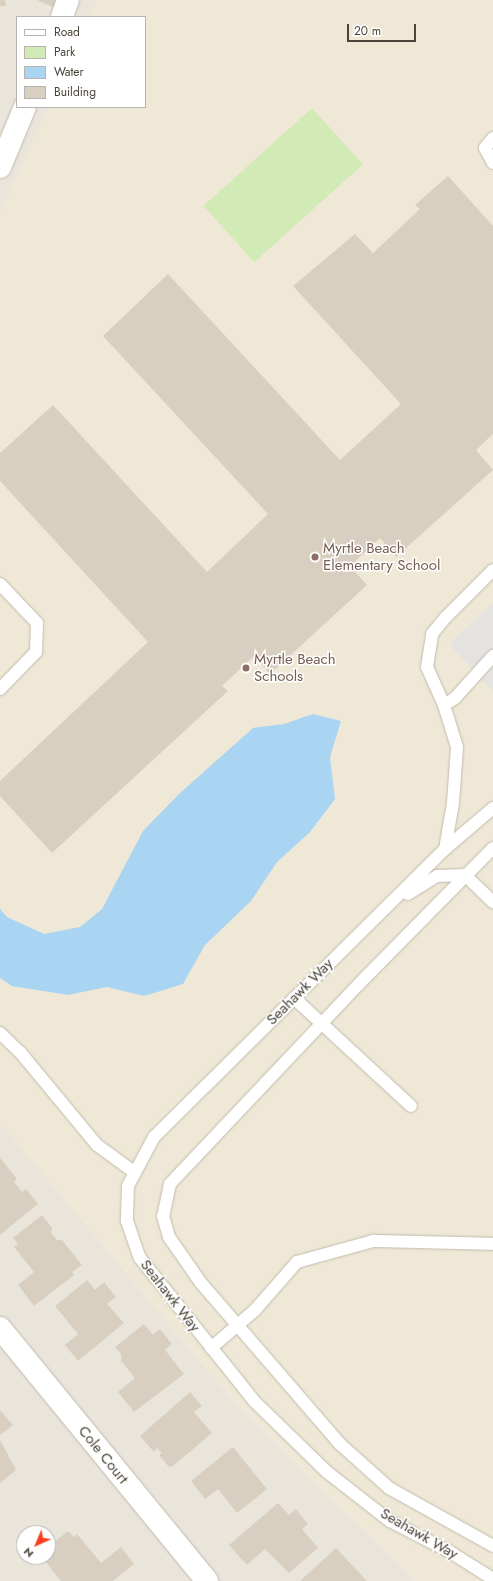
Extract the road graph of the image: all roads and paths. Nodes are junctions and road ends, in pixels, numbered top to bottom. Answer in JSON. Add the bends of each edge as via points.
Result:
{"nodes":[{"id":1,"x":68,"y":0,"type":"edge"},
{"id":2,"x":62,"y":16,"type":"edge"},
{"id":3,"x":25,"y":108,"type":"edge"},
{"id":4,"x":493,"y":138,"type":"edge"},
{"id":5,"x":493,"y":163,"type":"edge"},
{"id":6,"x":0,"y":167,"type":"edge"},
{"id":7,"x":493,"y":570,"type":"edge"},
{"id":8,"x":0,"y":584,"type":"edge"},
{"id":9,"x":493,"y":656,"type":"edge"},
{"id":10,"x":0,"y":689,"type":"edge"},
{"id":11,"x":444,"y":705,"type":"junction"},
{"id":12,"x":493,"y":808,"type":"edge"},
{"id":13,"x":493,"y":848,"type":"edge"},
{"id":14,"x":445,"y":849,"type":"junction"},
{"id":15,"x":465,"y":875,"type":"junction"},
{"id":16,"x":493,"y":902,"type":"edge"},
{"id":17,"x":392,"y":903,"type":"junction"},
{"id":18,"x":294,"y":998,"type":"junction"},
{"id":19,"x":322,"y":1026,"type":"junction"},
{"id":20,"x":0,"y":1033,"type":"edge"},
{"id":21,"x":411,"y":1106,"type":"dead end"},
{"id":22,"x":134,"y":1172,"type":"junction"},
{"id":23,"x":493,"y":1244,"type":"edge"},
{"id":24,"x":237,"y":1325,"type":"junction"},
{"id":25,"x":0,"y":1328,"type":"edge"},
{"id":26,"x":211,"y":1348,"type":"junction"},
{"id":27,"x":493,"y":1546,"type":"edge"},
{"id":28,"x":493,"y":1579,"type":"edge"},
{"id":29,"x":207,"y":1581,"type":"edge"}],
"edges":[{"from":1,"to":2,"type":"street"},
{"from":3,"to":6,"type":"street"},
{"from":4,"to":5,"type":"lane","via":[[485,148]]},
{"from":7,"to":11,"type":"lane","via":[[432,634],[427,667]]},
{"from":8,"to":10,"type":"lane","via":[[37,623],[36,652]]},
{"from":9,"to":11,"type":"lane","via":[[455,698]]},
{"from":11,"to":14,"type":"lane","via":[[457,747],[453,803]]},
{"from":12,"to":14,"type":"lane","name":"Seahawk Way"},
{"from":13,"to":15,"type":"lane","name":"Seahawk Way"},
{"from":14,"to":17,"type":"lane","name":"Seahawk Way"},
{"from":15,"to":16,"type":"lane"},
{"from":15,"to":17,"type":"lane","via":[[437,876]]},
{"from":15,"to":19,"type":"lane","name":"Seahawk Way","via":[[358,985]]},
{"from":17,"to":18,"type":"lane","name":"Seahawk Way"},
{"from":18,"to":19,"type":"lane"},
{"from":18,"to":22,"type":"lane","name":"Seahawk Way","via":[[154,1137]]},
{"from":19,"to":21,"type":"lane"},
{"from":19,"to":24,"type":"lane","name":"Seahawk Way","via":[[170,1184],[163,1216],[169,1237],[201,1283]]},
{"from":20,"to":22,"type":"lane","via":[[20,1052],[97,1146]]},
{"from":22,"to":26,"type":"lane","name":"Seahawk Way","via":[[128,1186],[127,1222],[140,1258]]},
{"from":23,"to":24,"type":"lane","via":[[373,1241],[297,1262],[255,1310]]},
{"from":24,"to":26,"type":"lane"},
{"from":24,"to":27,"type":"lane","name":"Seahawk Way","via":[[340,1444],[389,1488]]},
{"from":25,"to":29,"type":"street","name":"Cole Court"},
{"from":26,"to":28,"type":"lane","name":"Seahawk Way","via":[[254,1401],[327,1472],[390,1521],[450,1552]]}]}
